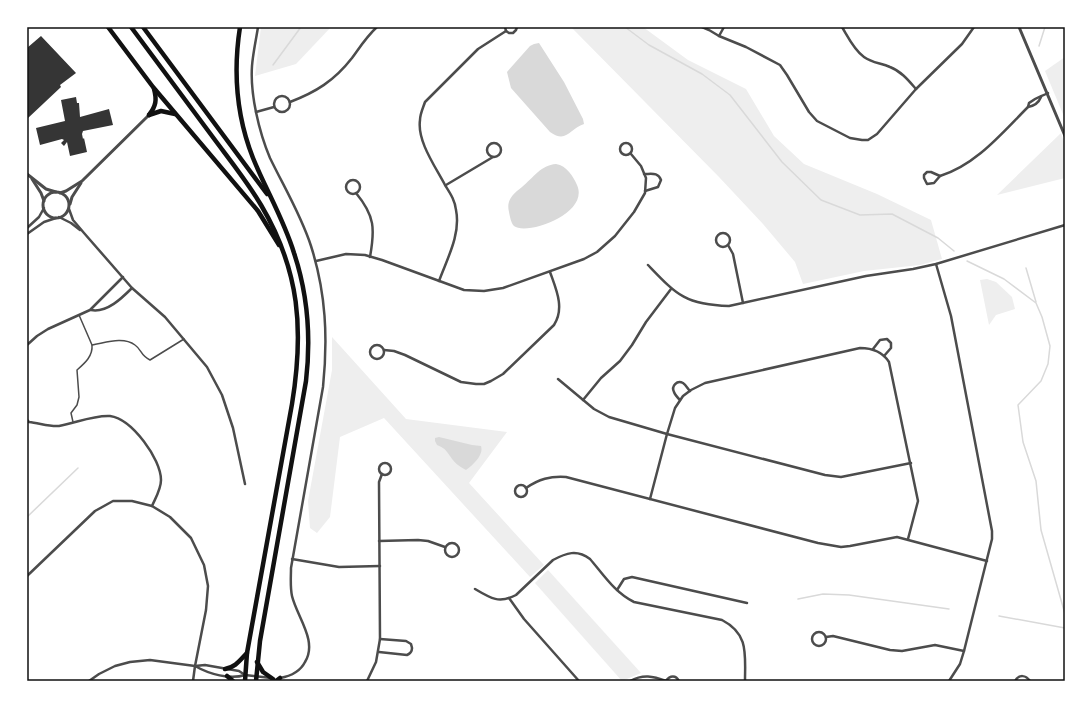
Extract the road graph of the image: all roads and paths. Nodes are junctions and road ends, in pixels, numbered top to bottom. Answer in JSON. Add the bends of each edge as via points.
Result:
{"nodes":[{"id":1,"x":108,"y":27,"type":"edge"},
{"id":2,"x":131,"y":27,"type":"edge"},
{"id":3,"x":143,"y":27,"type":"edge"},
{"id":4,"x":240,"y":27,"type":"edge"},
{"id":5,"x":258,"y":27,"type":"edge"},
{"id":6,"x":378,"y":27,"type":"edge"},
{"id":7,"x":505,"y":27,"type":"edge"},
{"id":8,"x":517,"y":27,"type":"edge"},
{"id":9,"x":702,"y":27,"type":"edge"},
{"id":10,"x":724,"y":27,"type":"edge"},
{"id":11,"x":842,"y":27,"type":"edge"},
{"id":12,"x":974,"y":27,"type":"edge"},
{"id":13,"x":1019,"y":27,"type":"edge"},
{"id":14,"x":506,"y":31,"type":"junction"},
{"id":15,"x":719,"y":36,"type":"junction"},
{"id":16,"x":153,"y":87,"type":"junction"},
{"id":17,"x":916,"y":89,"type":"junction"},
{"id":18,"x":1048,"y":93,"type":"junction"},
{"id":19,"x":290,"y":102,"type":"junction"},
{"id":20,"x":274,"y":107,"type":"junction"},
{"id":21,"x":256,"y":112,"type":"junction"},
{"id":22,"x":176,"y":114,"type":"junction"},
{"id":23,"x":149,"y":115,"type":"junction"},
{"id":24,"x":1065,"y":136,"type":"edge"},
{"id":25,"x":631,"y":154,"type":"junction"},
{"id":26,"x":493,"y":157,"type":"junction"},
{"id":27,"x":27,"y":174,"type":"edge"},
{"id":28,"x":644,"y":174,"type":"junction"},
{"id":29,"x":940,"y":176,"type":"junction"},
{"id":30,"x":30,"y":178,"type":"junction"},
{"id":31,"x":82,"y":181,"type":"junction"},
{"id":32,"x":446,"y":185,"type":"junction"},
{"id":33,"x":645,"y":191,"type":"junction"},
{"id":34,"x":356,"y":192,"type":"junction"},
{"id":35,"x":59,"y":193,"type":"junction"},
{"id":36,"x":44,"y":201,"type":"junction"},
{"id":37,"x":69,"y":207,"type":"junction"},
{"id":38,"x":44,"y":208,"type":"junction"},
{"id":39,"x":58,"y":217,"type":"junction"},
{"id":40,"x":279,"y":217,"type":"junction"},
{"id":41,"x":1065,"y":225,"type":"edge"},
{"id":42,"x":27,"y":228,"type":"edge"},
{"id":43,"x":84,"y":233,"type":"junction"},
{"id":44,"x":27,"y":234,"type":"edge"},
{"id":45,"x":728,"y":245,"type":"junction"},
{"id":46,"x":284,"y":255,"type":"junction"},
{"id":47,"x":370,"y":256,"type":"junction"},
{"id":48,"x":316,"y":261,"type":"junction"},
{"id":49,"x":648,"y":264,"type":"dead end"},
{"id":50,"x":936,"y":264,"type":"junction"},
{"id":51,"x":550,"y":272,"type":"junction"},
{"id":52,"x":122,"y":277,"type":"junction"},
{"id":53,"x":439,"y":281,"type":"junction"},
{"id":54,"x":132,"y":288,"type":"junction"},
{"id":55,"x":671,"y":289,"type":"junction"},
{"id":56,"x":743,"y":303,"type":"junction"},
{"id":57,"x":90,"y":310,"type":"junction"},
{"id":58,"x":79,"y":315,"type":"junction"},
{"id":59,"x":184,"y":339,"type":"junction"},
{"id":60,"x":27,"y":345,"type":"edge"},
{"id":61,"x":92,"y":345,"type":"junction"},
{"id":62,"x":873,"y":349,"type":"junction"},
{"id":63,"x":384,"y":350,"type":"junction"},
{"id":64,"x":884,"y":356,"type":"junction"},
{"id":65,"x":558,"y":379,"type":"dead end"},
{"id":66,"x":690,"y":391,"type":"junction"},
{"id":67,"x":583,"y":400,"type":"junction"},
{"id":68,"x":680,"y":400,"type":"junction"},
{"id":69,"x":28,"y":422,"type":"edge"},
{"id":70,"x":73,"y":422,"type":"junction"},
{"id":71,"x":667,"y":434,"type":"junction"},
{"id":72,"x":911,"y":463,"type":"junction"},
{"id":73,"x":382,"y":474,"type":"junction"},
{"id":74,"x":245,"y":484,"type":"dead end"},
{"id":75,"x":526,"y":488,"type":"junction"},
{"id":76,"x":650,"y":499,"type":"junction"},
{"id":77,"x":152,"y":506,"type":"junction"},
{"id":78,"x":908,"y":539,"type":"junction"},
{"id":79,"x":379,"y":541,"type":"junction"},
{"id":80,"x":445,"y":547,"type":"junction"},
{"id":81,"x":292,"y":559,"type":"junction"},
{"id":82,"x":987,"y":561,"type":"junction"},
{"id":83,"x":380,"y":566,"type":"junction"},
{"id":84,"x":27,"y":576,"type":"edge"},
{"id":85,"x":475,"y":589,"type":"dead end"},
{"id":86,"x":617,"y":590,"type":"junction"},
{"id":87,"x":509,"y":598,"type":"junction"},
{"id":88,"x":747,"y":603,"type":"dead end"},
{"id":89,"x":826,"y":636,"type":"junction"},
{"id":90,"x":380,"y":639,"type":"junction"},
{"id":91,"x":964,"y":651,"type":"junction"},
{"id":92,"x":379,"y":652,"type":"junction"},
{"id":93,"x":247,"y":653,"type":"junction"},
{"id":94,"x":257,"y":662,"type":"junction"},
{"id":95,"x":195,"y":666,"type":"junction"},
{"id":96,"x":226,"y":669,"type":"junction"},
{"id":97,"x":245,"y":675,"type":"junction"},
{"id":98,"x":227,"y":676,"type":"junction"},
{"id":99,"x":256,"y":679,"type":"edge"},
{"id":100,"x":277,"y":679,"type":"edge"},
{"id":101,"x":89,"y":681,"type":"edge"},
{"id":102,"x":193,"y":681,"type":"edge"},
{"id":103,"x":234,"y":681,"type":"edge"},
{"id":104,"x":245,"y":681,"type":"edge"},
{"id":105,"x":367,"y":681,"type":"edge"},
{"id":106,"x":579,"y":681,"type":"edge"},
{"id":107,"x":630,"y":681,"type":"edge"},
{"id":108,"x":666,"y":681,"type":"edge"},
{"id":109,"x":680,"y":681,"type":"edge"},
{"id":110,"x":745,"y":681,"type":"edge"},
{"id":111,"x":949,"y":681,"type":"edge"},
{"id":112,"x":1015,"y":681,"type":"edge"},
{"id":113,"x":1030,"y":681,"type":"edge"}],
"edges":[{"from":1,"to":16,"type":"highway"},
{"from":2,"to":46,"type":"highway","via":[[250,188],[270,220]]},
{"from":3,"to":40,"type":"highway","via":[[244,162]]},
{"from":4,"to":40,"type":"highway","via":[[236,73],[242,122],[254,159]]},
{"from":5,"to":21,"type":"street","via":[[252,78]]},
{"from":6,"to":19,"type":"street","via":[[332,80],[311,94]]},
{"from":7,"to":14,"type":"street"},
{"from":8,"to":14,"type":"street","via":[[514,33],[509,34]]},
{"from":9,"to":15,"type":"street"},
{"from":10,"to":15,"type":"street"},
{"from":11,"to":17,"type":"street","via":[[863,57],[902,73]]},
{"from":12,"to":17,"type":"street","via":[[962,44]]},
{"from":13,"to":18,"type":"street"},
{"from":14,"to":32,"type":"street","via":[[478,49],[425,102],[421,112],[422,141]]},
{"from":15,"to":17,"type":"street","via":[[780,65],[809,112],[822,125],[855,140],[868,140],[877,134]]},
{"from":16,"to":22,"type":"highway"},
{"from":16,"to":23,"type":"highway","via":[[156,103]]},
{"from":18,"to":24,"type":"street"},
{"from":18,"to":29,"type":"street","via":[[1037,96],[1029,103],[1028,107],[982,153]]},
{"from":19,"to":20,"type":"street","via":[[289,109],[284,112],[280,113]]},
{"from":19,"to":20,"type":"street","via":[[280,96],[275,99]]},
{"from":20,"to":21,"type":"street"},
{"from":21,"to":48,"type":"street","via":[[267,150],[305,228]]},
{"from":22,"to":23,"type":"highway","via":[[161,111]]},
{"from":22,"to":46,"type":"highway","via":[[258,211]]},
{"from":23,"to":31,"type":"street"},
{"from":25,"to":25,"type":"street","via":[[632,146],[627,143],[620,147],[621,154]]},
{"from":25,"to":28,"type":"street"},
{"from":26,"to":26,"type":"street","via":[[500,152],[499,146],[490,144],[487,149]]},
{"from":26,"to":32,"type":"street"},
{"from":27,"to":30,"type":"street"},
{"from":28,"to":33,"type":"street"},
{"from":28,"to":33,"type":"street","via":[[656,174],[661,180],[658,188]]},
{"from":29,"to":29,"type":"street","via":[[929,172],[924,178],[932,184]]},
{"from":30,"to":35,"type":"street","via":[[46,189]]},
{"from":30,"to":36,"type":"street"},
{"from":31,"to":35,"type":"street"},
{"from":31,"to":37,"type":"street"},
{"from":32,"to":53,"type":"street","via":[[456,211],[456,230]]},
{"from":33,"to":51,"type":"street","via":[[634,212],[607,244],[584,259]]},
{"from":34,"to":34,"type":"street","via":[[360,187],[359,183],[356,180],[349,181],[346,185],[348,191]]},
{"from":34,"to":47,"type":"street","via":[[373,225]]},
{"from":35,"to":36,"type":"street","via":[[50,194]]},
{"from":35,"to":37,"type":"street","via":[[66,196]]},
{"from":36,"to":38,"type":"street"},
{"from":37,"to":39,"type":"street","via":[[65,214]]},
{"from":37,"to":43,"type":"street","via":[[73,220]]},
{"from":38,"to":39,"type":"street","via":[[47,214]]},
{"from":38,"to":42,"type":"street","via":[[39,217]]},
{"from":39,"to":43,"type":"street"},
{"from":39,"to":44,"type":"street","via":[[44,222]]},
{"from":40,"to":94,"type":"highway","via":[[294,252],[304,288],[308,362]]},
{"from":41,"to":50,"type":"street"},
{"from":43,"to":52,"type":"street"},
{"from":45,"to":45,"type":"street","via":[[730,241],[727,235],[718,236],[716,241],[720,246]]},
{"from":45,"to":56,"type":"street","via":[[733,254]]},
{"from":46,"to":93,"type":"highway","via":[[297,310],[298,366]]},
{"from":47,"to":48,"type":"street","via":[[346,254]]},
{"from":47,"to":53,"type":"street"},
{"from":48,"to":81,"type":"street","via":[[323,295],[326,357],[323,387]]},
{"from":49,"to":55,"type":"street"},
{"from":50,"to":56,"type":"street","via":[[866,276]]},
{"from":50,"to":82,"type":"street","via":[[951,316],[991,524],[992,539]]},
{"from":51,"to":53,"type":"street","via":[[491,291],[464,290]]},
{"from":51,"to":63,"type":"street","via":[[560,309],[557,320],[503,374],[491,381],[476,384],[461,382],[405,355]]},
{"from":52,"to":54,"type":"street"},
{"from":52,"to":57,"type":"street"},
{"from":54,"to":57,"type":"street","via":[[112,305],[96,311]]},
{"from":54,"to":59,"type":"street","via":[[165,317]]},
{"from":55,"to":56,"type":"street","via":[[688,300],[707,304],[729,306]]},
{"from":55,"to":67,"type":"street","via":[[620,361],[601,378]]},
{"from":57,"to":58,"type":"street"},
{"from":58,"to":60,"type":"street","via":[[48,329]]},
{"from":58,"to":61,"type":"lane"},
{"from":59,"to":61,"type":"lane","via":[[150,360],[143,357],[136,345],[128,342]]},
{"from":59,"to":74,"type":"street","via":[[206,364],[222,395],[234,428]]},
{"from":61,"to":70,"type":"lane","via":[[91,355],[77,370],[79,397],[71,413]]},
{"from":62,"to":64,"type":"street"},
{"from":62,"to":64,"type":"street","via":[[880,340],[887,339],[892,345]]},
{"from":62,"to":66,"type":"street","via":[[860,348],[705,383]]},
{"from":63,"to":63,"type":"street","via":[[375,345],[370,353],[375,358],[380,358]]},
{"from":64,"to":72,"type":"street","via":[[889,362]]},
{"from":65,"to":67,"type":"street"},
{"from":66,"to":68,"type":"street"},
{"from":66,"to":68,"type":"street","via":[[683,383],[675,384],[674,394]]},
{"from":67,"to":71,"type":"street","via":[[609,417]]},
{"from":68,"to":71,"type":"street"},
{"from":69,"to":70,"type":"street","via":[[58,426]]},
{"from":70,"to":77,"type":"street","via":[[111,416],[125,422],[136,433],[159,469],[160,488]]},
{"from":71,"to":72,"type":"street","via":[[835,476],[848,476]]},
{"from":71,"to":76,"type":"street"},
{"from":72,"to":78,"type":"street","via":[[918,501]]},
{"from":73,"to":73,"type":"street","via":[[386,475],[391,471],[388,464],[380,466]]},
{"from":73,"to":79,"type":"street","via":[[379,482]]},
{"from":75,"to":75,"type":"street","via":[[517,486],[516,495],[523,497]]},
{"from":75,"to":76,"type":"street","via":[[551,476],[566,477]]},
{"from":76,"to":78,"type":"street","via":[[830,545],[850,546],[897,537]]},
{"from":77,"to":84,"type":"street","via":[[121,500],[104,505]]},
{"from":77,"to":95,"type":"street","via":[[170,517],[192,538],[204,565],[208,597]]},
{"from":78,"to":82,"type":"street"},
{"from":79,"to":80,"type":"street","via":[[418,540]]},
{"from":79,"to":83,"type":"street"},
{"from":80,"to":80,"type":"street","via":[[449,556],[453,557],[458,552],[457,545],[453,543]]},
{"from":81,"to":83,"type":"street","via":[[339,567]]},
{"from":81,"to":100,"type":"street","via":[[292,595],[308,635],[310,647],[308,658],[299,670]]},
{"from":82,"to":91,"type":"street"},
{"from":83,"to":90,"type":"street"},
{"from":85,"to":87,"type":"street","via":[[490,598]]},
{"from":86,"to":87,"type":"street","via":[[590,559],[585,555],[571,552],[553,560],[516,595]]},
{"from":86,"to":88,"type":"street","via":[[624,579],[632,577]]},
{"from":86,"to":110,"type":"street","via":[[634,602],[722,620],[732,626],[744,645]]},
{"from":87,"to":106,"type":"street","via":[[524,619]]},
{"from":89,"to":89,"type":"street","via":[[823,633],[816,633],[812,640],[821,646],[825,643]]},
{"from":89,"to":91,"type":"street","via":[[890,650],[902,651],[935,645]]},
{"from":90,"to":92,"type":"street"},
{"from":90,"to":92,"type":"street","via":[[406,641],[411,644],[412,649],[407,655]]},
{"from":91,"to":111,"type":"street","via":[[960,664]]},
{"from":92,"to":105,"type":"street"},
{"from":93,"to":96,"type":"highway","via":[[236,665]]},
{"from":93,"to":97,"type":"highway"},
{"from":94,"to":99,"type":"highway"},
{"from":94,"to":100,"type":"highway","via":[[263,672]]},
{"from":95,"to":96,"type":"street"},
{"from":95,"to":98,"type":"street","via":[[205,672]]},
{"from":95,"to":101,"type":"street","via":[[138,661],[115,666]]},
{"from":95,"to":102,"type":"street"},
{"from":96,"to":97,"type":"street","via":[[239,671]]},
{"from":97,"to":98,"type":"street"},
{"from":97,"to":99,"type":"street"},
{"from":97,"to":104,"type":"highway"},
{"from":98,"to":103,"type":"highway"},
{"from":99,"to":100,"type":"street"},
{"from":107,"to":108,"type":"street","via":[[651,676]]},
{"from":108,"to":109,"type":"street","via":[[674,676]]},
{"from":112,"to":113,"type":"street","via":[[1022,676]]}]}
